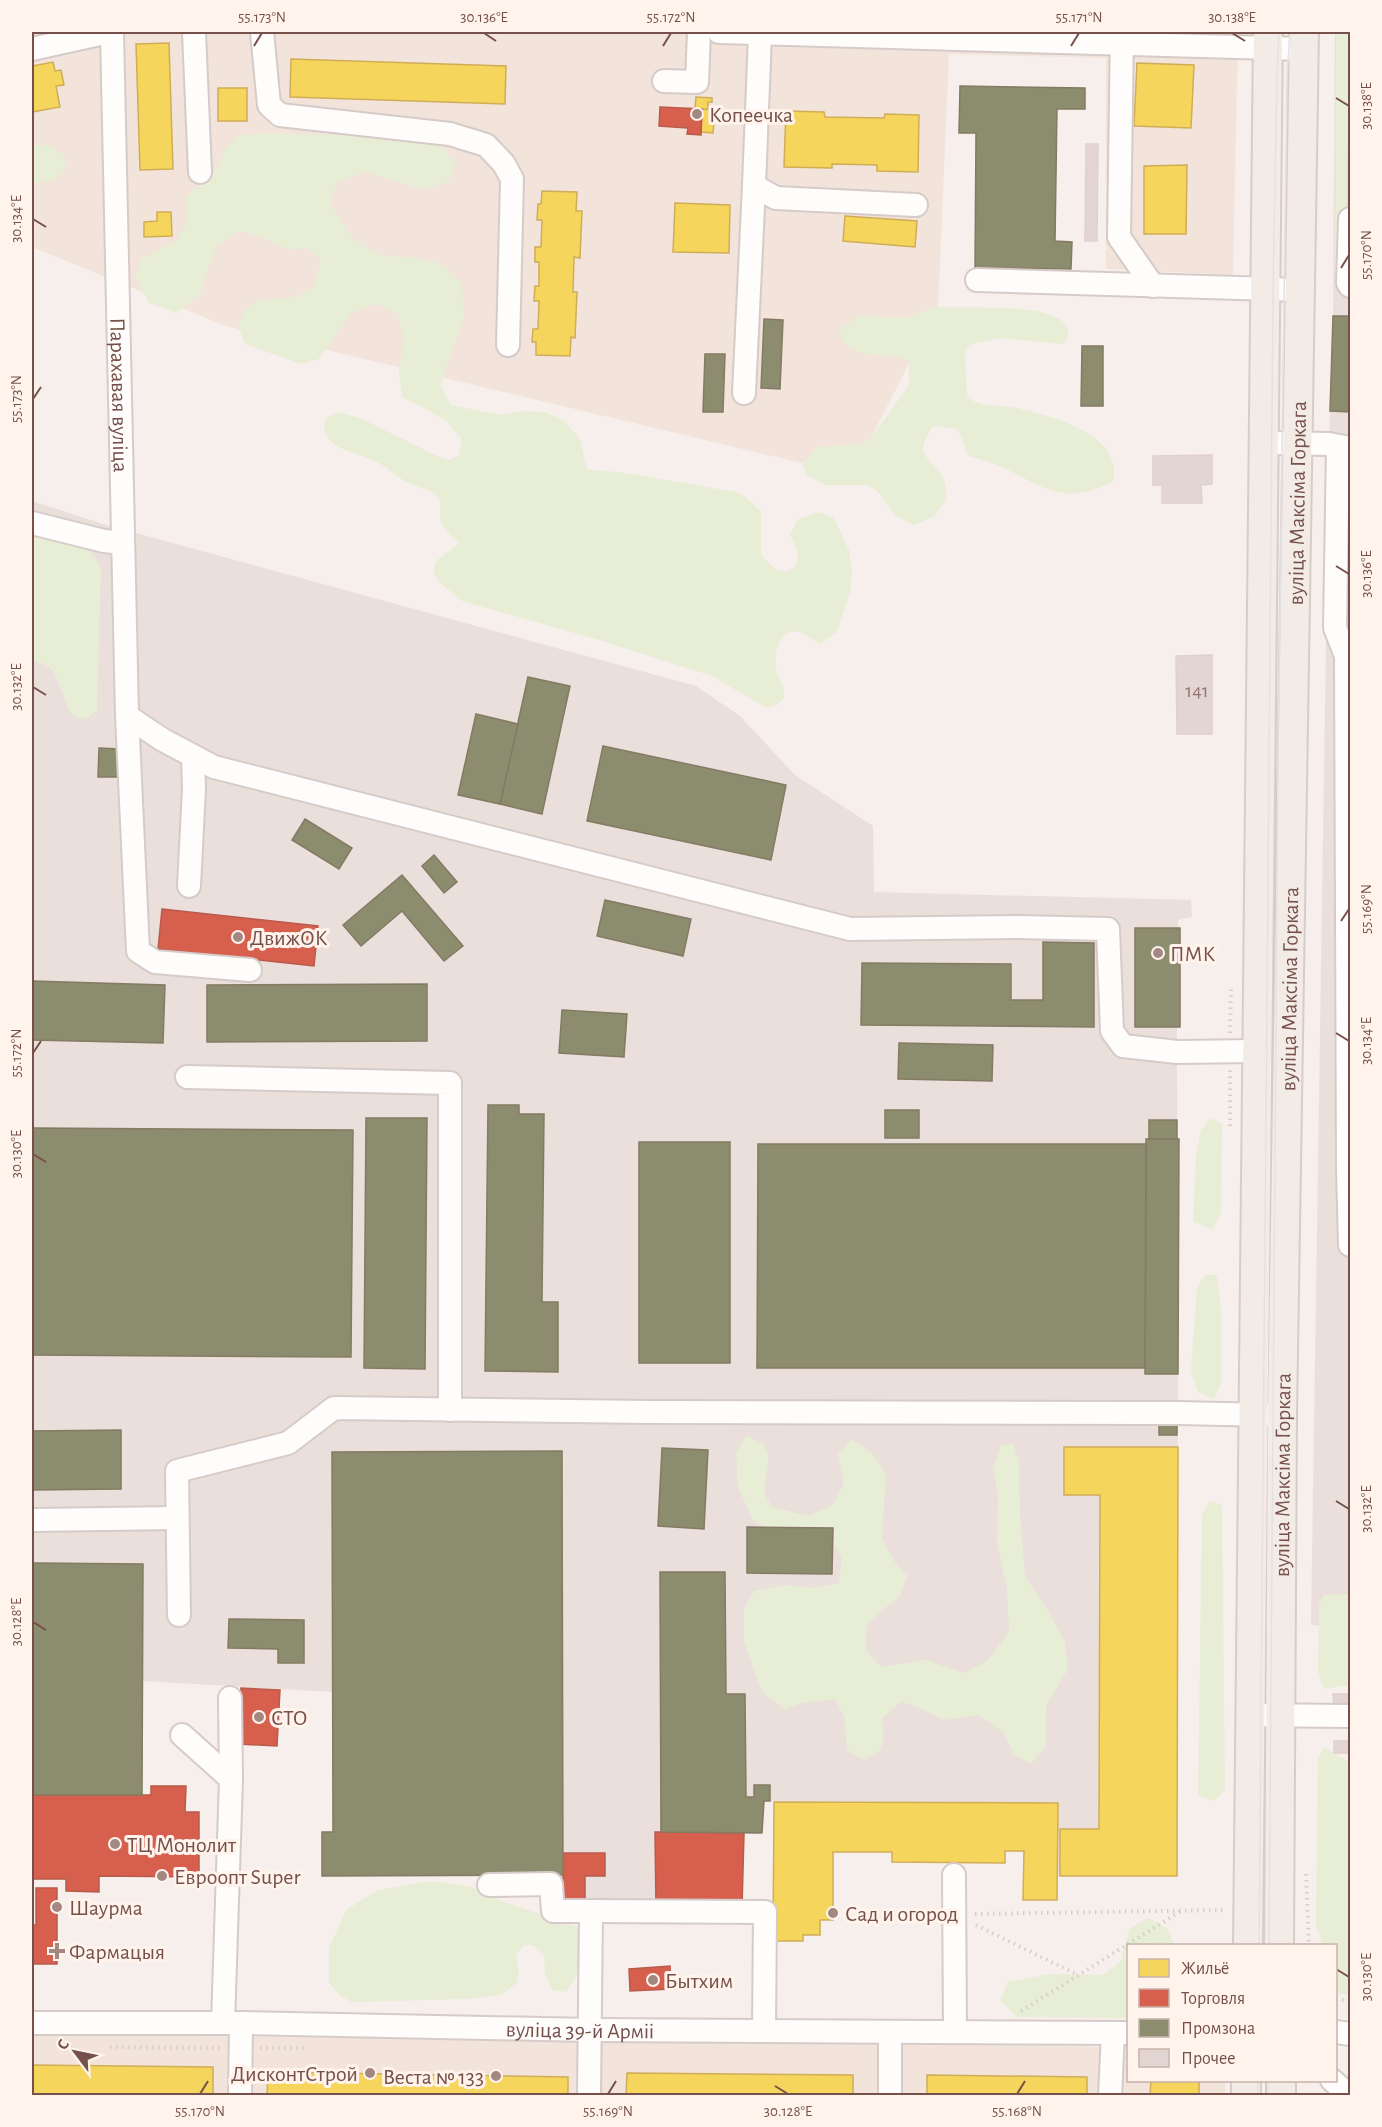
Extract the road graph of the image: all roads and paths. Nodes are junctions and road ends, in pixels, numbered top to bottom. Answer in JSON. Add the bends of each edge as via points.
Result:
{"nodes":[{"id":1,"x":111,"y":32,"type":"edge"},
{"id":2,"x":194,"y":32,"type":"edge"},
{"id":3,"x":262,"y":32,"type":"edge"},
{"id":4,"x":699,"y":32,"type":"edge"},
{"id":5,"x":719,"y":32,"type":"edge"},
{"id":6,"x":785,"y":33,"type":"edge"},
{"id":7,"x":760,"y":34,"type":"junction"},
{"id":8,"x":1121,"y":38,"type":"edge"},
{"id":9,"x":1268,"y":40,"type":"edge"},
{"id":10,"x":1304,"y":40,"type":"edge"},
{"id":11,"x":32,"y":49,"type":"edge"},
{"id":12,"x":664,"y":81,"type":"dead end"},
{"id":13,"x":200,"y":172,"type":"dead end"},
{"id":14,"x":754,"y":186,"type":"junction"},
{"id":15,"x":916,"y":205,"type":"dead end"},
{"id":16,"x":1350,"y":219,"type":"edge"},
{"id":17,"x":977,"y":280,"type":"dead end"},
{"id":18,"x":1350,"y":285,"type":"edge"},
{"id":19,"x":1264,"y":290,"type":"junction"},
{"id":20,"x":1301,"y":290,"type":"junction"},
{"id":21,"x":1167,"y":292,"type":"junction"},
{"id":22,"x":508,"y":345,"type":"dead end"},
{"id":23,"x":744,"y":393,"type":"dead end"},
{"id":24,"x":1263,"y":443,"type":"junction"},
{"id":25,"x":1297,"y":444,"type":"junction"},
{"id":26,"x":1344,"y":447,"type":"edge"},
{"id":27,"x":32,"y":523,"type":"edge"},
{"id":28,"x":123,"y":543,"type":"junction"},
{"id":29,"x":127,"y":716,"type":"junction"},
{"id":30,"x":193,"y":756,"type":"junction"},
{"id":31,"x":189,"y":886,"type":"dead end"},
{"id":32,"x":250,"y":970,"type":"dead end"},
{"id":33,"x":1257,"y":1051,"type":"junction"},
{"id":34,"x":187,"y":1077,"type":"dead end"},
{"id":35,"x":1349,"y":1108,"type":"edge"},
{"id":36,"x":1350,"y":1245,"type":"edge"},
{"id":37,"x":450,"y":1410,"type":"junction"},
{"id":38,"x":1253,"y":1415,"type":"junction"},
{"id":39,"x":1282,"y":1415,"type":"junction"},
{"id":40,"x":177,"y":1518,"type":"junction"},
{"id":41,"x":32,"y":1520,"type":"edge"},
{"id":42,"x":178,"y":1615,"type":"dead end"},
{"id":43,"x":230,"y":1698,"type":"dead end"},
{"id":44,"x":1250,"y":1715,"type":"junction"},
{"id":45,"x":1279,"y":1715,"type":"junction"},
{"id":46,"x":1350,"y":1716,"type":"edge"},
{"id":47,"x":182,"y":1735,"type":"dead end"},
{"id":48,"x":231,"y":1779,"type":"junction"},
{"id":49,"x":954,"y":1875,"type":"dead end"},
{"id":50,"x":489,"y":1885,"type":"dead end"},
{"id":51,"x":1229,"y":1910,"type":"dead end"},
{"id":52,"x":591,"y":1911,"type":"junction"},
{"id":53,"x":1181,"y":1911,"type":"junction"},
{"id":54,"x":954,"y":1914,"type":"junction"},
{"id":55,"x":1128,"y":1944,"type":"edge"},
{"id":56,"x":1248,"y":1944,"type":"edge"},
{"id":57,"x":1280,"y":1944,"type":"edge"},
{"id":58,"x":1127,"y":1945,"type":"edge"},
{"id":59,"x":1078,"y":1975,"type":"junction"},
{"id":60,"x":1011,"y":2017,"type":"dead end"},
{"id":61,"x":32,"y":2023,"type":"edge"},
{"id":62,"x":232,"y":2023,"type":"junction"},
{"id":63,"x":590,"y":2030,"type":"junction"},
{"id":64,"x":764,"y":2031,"type":"junction"},
{"id":65,"x":890,"y":2032,"type":"junction"},
{"id":66,"x":955,"y":2032,"type":"junction"},
{"id":67,"x":1121,"y":2033,"type":"edge"},
{"id":68,"x":240,"y":2096,"type":"edge"},
{"id":69,"x":589,"y":2096,"type":"edge"},
{"id":70,"x":890,"y":2096,"type":"edge"},
{"id":71,"x":1110,"y":2096,"type":"edge"}],
"edges":[{"from":1,"to":11,"type":"street"},
{"from":1,"to":28,"type":"street","name":"Парахавая вуліца"},
{"from":2,"to":13,"type":"street"},
{"from":3,"to":22,"type":"street","via":[[269,105],[280,115],[450,134],[486,145],[504,164],[512,179]]},
{"from":4,"to":12,"type":"street","via":[[697,82]]},
{"from":5,"to":7,"type":"street"},
{"from":6,"to":7,"type":"street"},
{"from":6,"to":8,"type":"street"},
{"from":7,"to":14,"type":"street"},
{"from":8,"to":9,"type":"street"},
{"from":8,"to":21,"type":"street","via":[[1119,237]]},
{"from":9,"to":10,"type":"street"},
{"from":9,"to":19,"type":"main road","name":"вуліца Максіма Горкага"},
{"from":10,"to":20,"type":"main road","name":"вуліца Максіма Горкага"},
{"from":14,"to":15,"type":"street","via":[[776,198]]},
{"from":14,"to":23,"type":"street"},
{"from":16,"to":18,"type":"street"},
{"from":17,"to":21,"type":"street"},
{"from":19,"to":20,"type":"street"},
{"from":19,"to":21,"type":"street"},
{"from":19,"to":24,"type":"main road","name":"вуліца Максіма Горкага"},
{"from":20,"to":25,"type":"main road","name":"вуліца Максіма Горкага"},
{"from":24,"to":25,"type":"street"},
{"from":24,"to":33,"type":"main road","name":"вуліца Максіма Горкага"},
{"from":25,"to":26,"type":"street"},
{"from":25,"to":39,"type":"main road","name":"вуліца Максіма Горкага"},
{"from":26,"to":35,"type":"street","via":[[1335,628],[1346,656]]},
{"from":27,"to":28,"type":"street"},
{"from":28,"to":29,"type":"street","name":"Парахавая вуліца"},
{"from":29,"to":30,"type":"street"},
{"from":29,"to":32,"type":"street","name":"Парахавая вуліца","via":[[138,951],[155,962]]},
{"from":30,"to":31,"type":"street"},
{"from":30,"to":33,"type":"street","via":[[214,767],[850,929],[1108,929],[1112,1031],[1123,1046],[1177,1053]]},
{"from":33,"to":38,"type":"main road","name":"вуліца Максіма Горкага"},
{"from":34,"to":37,"type":"street","via":[[450,1083]]},
{"from":35,"to":36,"type":"street"},
{"from":37,"to":38,"type":"street"},
{"from":37,"to":40,"type":"street","via":[[334,1408],[288,1443],[177,1471]]},
{"from":38,"to":39,"type":"street"},
{"from":38,"to":44,"type":"main road","name":"вуліца Максіма Горкага"},
{"from":39,"to":45,"type":"main road","name":"вуліца Максіма Горкага"},
{"from":40,"to":41,"type":"street"},
{"from":40,"to":42,"type":"street"},
{"from":43,"to":48,"type":"street"},
{"from":44,"to":45,"type":"street"},
{"from":44,"to":56,"type":"main road","name":"вуліца Максіма Горкага"},
{"from":45,"to":46,"type":"street"},
{"from":45,"to":57,"type":"main road","name":"вуліца Максіма Горкага"},
{"from":47,"to":48,"type":"street"},
{"from":48,"to":62,"type":"street"},
{"from":49,"to":54,"type":"street"},
{"from":50,"to":52,"type":"street","via":[[551,1884],[553,1911]]},
{"from":51,"to":53,"type":"path"},
{"from":52,"to":63,"type":"street"},
{"from":52,"to":64,"type":"street","via":[[765,1912]]},
{"from":53,"to":54,"type":"path"},
{"from":53,"to":55,"type":"path"},
{"from":54,"to":59,"type":"path"},
{"from":54,"to":66,"type":"street"},
{"from":58,"to":59,"type":"path"},
{"from":59,"to":60,"type":"path"},
{"from":61,"to":62,"type":"street","name":"вуліца 39-й Арміі"},
{"from":62,"to":63,"type":"street","name":"вуліца 39-й Арміі"},
{"from":62,"to":68,"type":"street"},
{"from":63,"to":64,"type":"street","name":"вуліца 39-й Арміі"},
{"from":63,"to":69,"type":"street"},
{"from":64,"to":65,"type":"street","name":"вуліца 39-й Арміі"},
{"from":65,"to":66,"type":"street","name":"вуліца 39-й Арміі"},
{"from":65,"to":70,"type":"street"},
{"from":66,"to":67,"type":"street","name":"вуліца 39-й Арміі"},
{"from":67,"to":71,"type":"street"}]}
